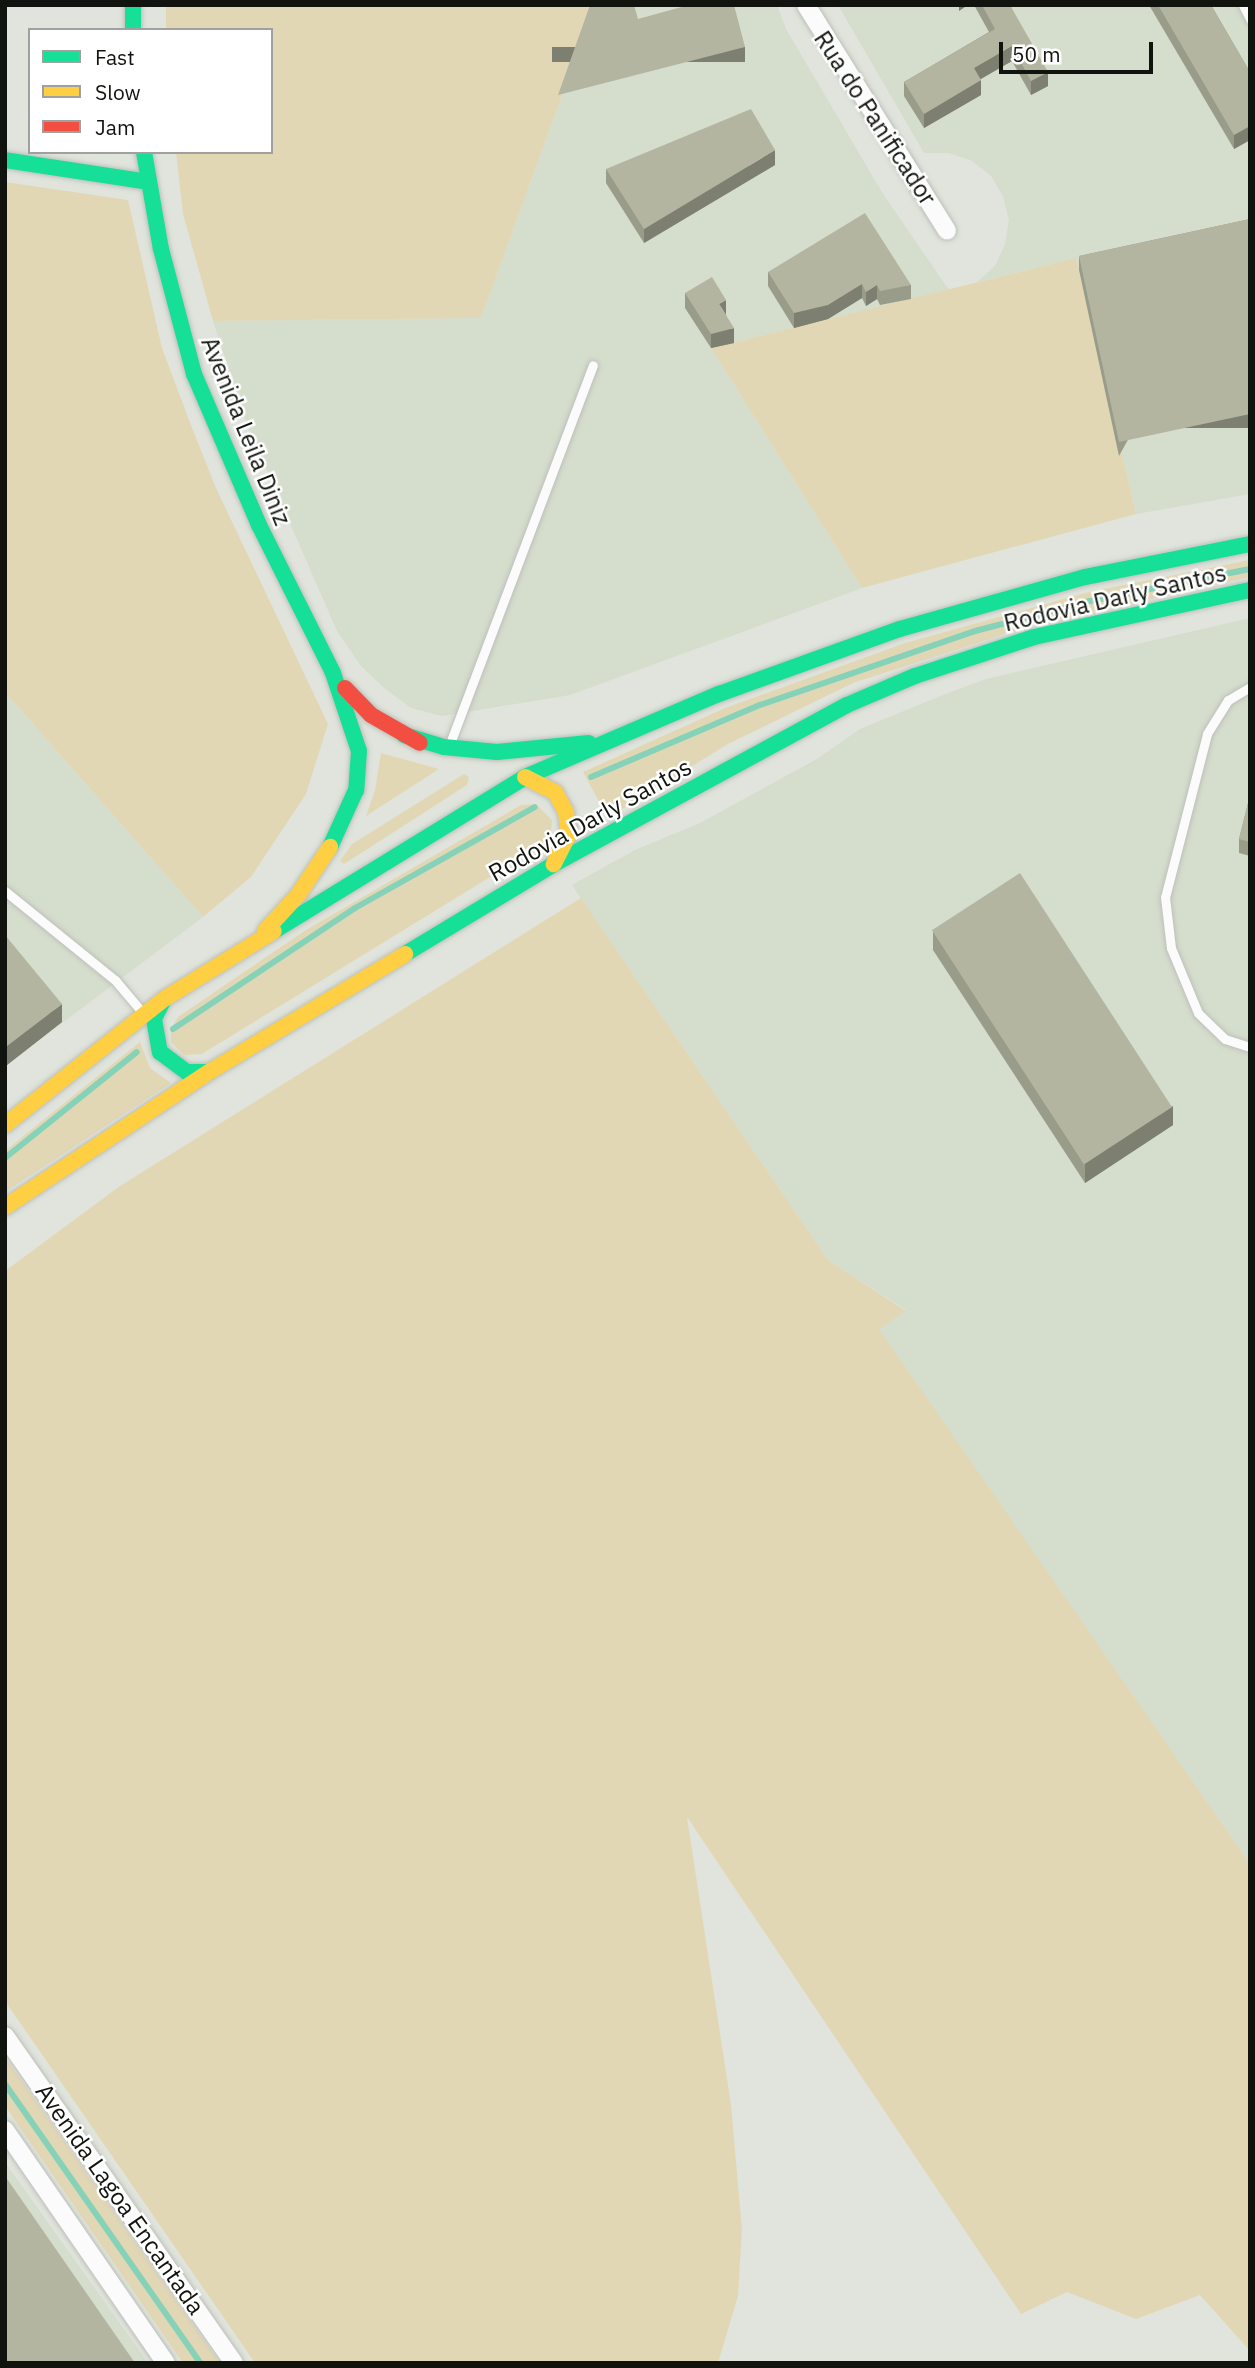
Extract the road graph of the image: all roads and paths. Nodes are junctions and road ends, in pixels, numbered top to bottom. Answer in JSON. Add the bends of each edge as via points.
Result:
{"nodes":[{"id":1,"x":133,"y":5,"type":"edge"},
{"id":2,"x":806,"y":5,"type":"edge"},
{"id":3,"x":1243,"y":5,"type":"edge"},
{"id":4,"x":1250,"y":19,"type":"edge"},
{"id":5,"x":133,"y":28,"type":"edge"},
{"id":6,"x":144,"y":154,"type":"edge"},
{"id":7,"x":5,"y":160,"type":"edge"},
{"id":8,"x":148,"y":181,"type":"junction"},
{"id":9,"x":947,"y":231,"type":"dead end"},
{"id":10,"x":593,"y":365,"type":"dead end"},
{"id":11,"x":1250,"y":544,"type":"edge"},
{"id":12,"x":1250,"y":590,"type":"edge"},
{"id":13,"x":333,"y":673,"type":"junction"},
{"id":14,"x":1250,"y":687,"type":"edge"},
{"id":15,"x":635,"y":730,"type":"junction"},
{"id":16,"x":448,"y":751,"type":"junction"},
{"id":17,"x":525,"y":777,"type":"junction"},
{"id":18,"x":554,"y":864,"type":"junction"},
{"id":19,"x":5,"y":891,"type":"edge"},
{"id":20,"x":260,"y":937,"type":"junction"},
{"id":21,"x":164,"y":999,"type":"junction"},
{"id":22,"x":144,"y":1015,"type":"junction"},
{"id":23,"x":1250,"y":1047,"type":"edge"},
{"id":24,"x":209,"y":1072,"type":"junction"},
{"id":25,"x":5,"y":1125,"type":"edge"},
{"id":26,"x":5,"y":1207,"type":"edge"},
{"id":27,"x":5,"y":2036,"type":"edge"},
{"id":28,"x":5,"y":2130,"type":"edge"},
{"id":29,"x":166,"y":2363,"type":"edge"},
{"id":30,"x":234,"y":2363,"type":"edge"}],
"edges":[{"from":1,"to":5,"type":"main road"},
{"from":2,"to":9,"type":"street","name":"Rua do Panificador"},
{"from":3,"to":4,"type":"lane"},
{"from":6,"to":8,"type":"main road","name":"Avenida Leila Diniz"},
{"from":7,"to":8,"type":"main road"},
{"from":8,"to":13,"type":"main road","name":"Avenida Leila Diniz","via":[[181,330],[204,399],[259,525]]},
{"from":10,"to":16,"type":"lane"},
{"from":11,"to":15,"type":"main road","name":"Rodovia Darly Santos","via":[[1085,578],[949,614],[779,671]]},
{"from":12,"to":18,"type":"main road","name":"Rodovia Darly Santos","via":[[1096,621],[915,676],[818,719]]},
{"from":13,"to":16,"type":"main road","name":"Avenida Leila Diniz","via":[[371,715],[404,735]]},
{"from":13,"to":20,"type":"main road","name":"Avenida Leila Diniz","via":[[356,732],[356,790],[314,873]]},
{"from":14,"to":23,"type":"lane","via":[[1227,700],[1207,734],[1165,897],[1171,948],[1198,1013],[1225,1039]]},
{"from":15,"to":16,"type":"main road","via":[[551,750]]},
{"from":15,"to":17,"type":"main road","name":"Rodovia Darly Santos"},
{"from":16,"to":17,"type":"main road","name":"Avenida Leila Diniz"},
{"from":17,"to":18,"type":"main road","name":"Avenida Leila Diniz","via":[[555,792],[566,811],[569,834]]},
{"from":17,"to":20,"type":"main road","name":"Rodovia Darly Santos"},
{"from":18,"to":24,"type":"main road","name":"Rodovia Darly Santos"},
{"from":19,"to":22,"type":"lane","via":[[115,980]]},
{"from":20,"to":21,"type":"main road","name":"Rodovia Darly Santos"},
{"from":21,"to":22,"type":"main road","name":"Rodovia Darly Santos"},
{"from":21,"to":24,"type":"main road","via":[[154,1019],[160,1052],[187,1072]]},
{"from":22,"to":25,"type":"main road","name":"Rodovia Darly Santos"},
{"from":24,"to":26,"type":"main road","name":"Rodovia Darly Santos"},
{"from":27,"to":30,"type":"street","name":"Avenida Lagoa Encantada"},
{"from":28,"to":29,"type":"street"}]}
